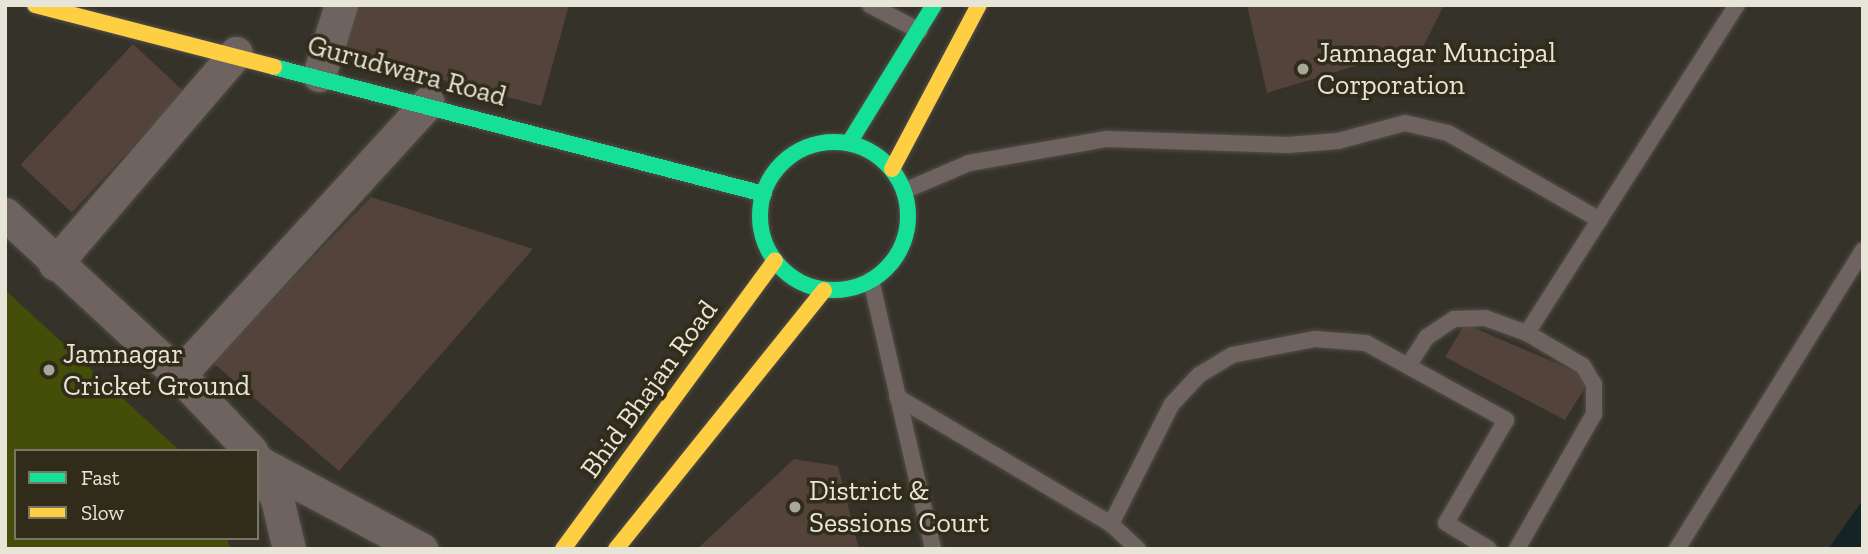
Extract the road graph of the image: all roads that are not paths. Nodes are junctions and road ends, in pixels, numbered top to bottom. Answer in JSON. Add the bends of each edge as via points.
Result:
{"nodes":[{"id":1,"x":35,"y":5,"type":"edge"},
{"id":2,"x":341,"y":5,"type":"edge"},
{"id":3,"x":870,"y":5,"type":"edge"},
{"id":4,"x":934,"y":5,"type":"edge"},
{"id":5,"x":979,"y":5,"type":"edge"},
{"id":6,"x":1737,"y":5,"type":"edge"},
{"id":7,"x":920,"y":31,"type":"junction"},
{"id":8,"x":236,"y":53,"type":"junction"},
{"id":9,"x":319,"y":75,"type":"junction"},
{"id":10,"x":428,"y":102,"type":"junction"},
{"id":11,"x":849,"y":143,"type":"junction"},
{"id":12,"x":892,"y":169,"type":"junction"},
{"id":13,"x":904,"y":191,"type":"junction"},
{"id":14,"x":764,"y":194,"type":"junction"},
{"id":15,"x":5,"y":215,"type":"edge"},
{"id":16,"x":1600,"y":220,"type":"junction"},
{"id":17,"x":1863,"y":250,"type":"edge"},
{"id":18,"x":775,"y":260,"type":"junction"},
{"id":19,"x":55,"y":264,"type":"junction"},
{"id":20,"x":871,"y":280,"type":"junction"},
{"id":21,"x":824,"y":290,"type":"junction"},
{"id":22,"x":1527,"y":333,"type":"junction"},
{"id":23,"x":1408,"y":366,"type":"junction"},
{"id":24,"x":179,"y":374,"type":"junction"},
{"id":25,"x":897,"y":397,"type":"junction"},
{"id":26,"x":248,"y":449,"type":"edge"},
{"id":27,"x":259,"y":460,"type":"edge"},
{"id":28,"x":259,"y":466,"type":"edge"},
{"id":29,"x":1111,"y":524,"type":"junction"},
{"id":30,"x":289,"y":549,"type":"edge"},
{"id":31,"x":421,"y":549,"type":"edge"},
{"id":32,"x":563,"y":549,"type":"edge"},
{"id":33,"x":616,"y":549,"type":"edge"},
{"id":34,"x":933,"y":549,"type":"edge"},
{"id":35,"x":1138,"y":549,"type":"edge"},
{"id":36,"x":1489,"y":549,"type":"edge"},
{"id":37,"x":1517,"y":549,"type":"edge"},
{"id":38,"x":1677,"y":549,"type":"edge"}],
"edges":[{"from":1,"to":8,"type":"main road","name":"Gurudwara Road"},
{"from":2,"to":9,"type":"street"},
{"from":3,"to":7,"type":"lane"},
{"from":4,"to":7,"type":"main road"},
{"from":5,"to":12,"type":"main road"},
{"from":6,"to":16,"type":"lane"},
{"from":7,"to":11,"type":"main road"},
{"from":8,"to":9,"type":"main road","name":"Gurudwara Road"},
{"from":8,"to":19,"type":"street"},
{"from":9,"to":10,"type":"main road","name":"Gurudwara Road"},
{"from":10,"to":14,"type":"main road","name":"Gurudwara Road"},
{"from":10,"to":24,"type":"street"},
{"from":11,"to":12,"type":"main road"},
{"from":11,"to":14,"type":"main road","via":[[799,150],[780,164]]},
{"from":12,"to":13,"type":"main road"},
{"from":13,"to":16,"type":"lane","via":[[969,163],[1107,138],[1288,145],[1338,141],[1405,123],[1448,133]]},
{"from":13,"to":20,"type":"main road","via":[[904,241]]},
{"from":14,"to":18,"type":"main road","via":[[761,230]]},
{"from":15,"to":19,"type":"street"},
{"from":16,"to":22,"type":"lane"},
{"from":17,"to":38,"type":"lane"},
{"from":18,"to":21,"type":"main road","via":[[802,283]]},
{"from":18,"to":32,"type":"main road","name":"Bhid Bhajan Road"},
{"from":19,"to":24,"type":"street"},
{"from":20,"to":21,"type":"main road"},
{"from":20,"to":25,"type":"lane"},
{"from":21,"to":33,"type":"main road"},
{"from":22,"to":23,"type":"lane","via":[[1485,318],[1454,319],[1427,337]]},
{"from":22,"to":37,"type":"lane","via":[[1583,366],[1594,384],[1594,414]]},
{"from":23,"to":29,"type":"lane","via":[[1366,343],[1315,338],[1232,355],[1199,375],[1172,404]]},
{"from":23,"to":36,"type":"lane","via":[[1506,420],[1446,523]]},
{"from":24,"to":26,"type":"street"},
{"from":25,"to":29,"type":"lane"},
{"from":25,"to":34,"type":"lane"},
{"from":27,"to":31,"type":"street"},
{"from":28,"to":30,"type":"street"},
{"from":29,"to":35,"type":"lane"}]}
